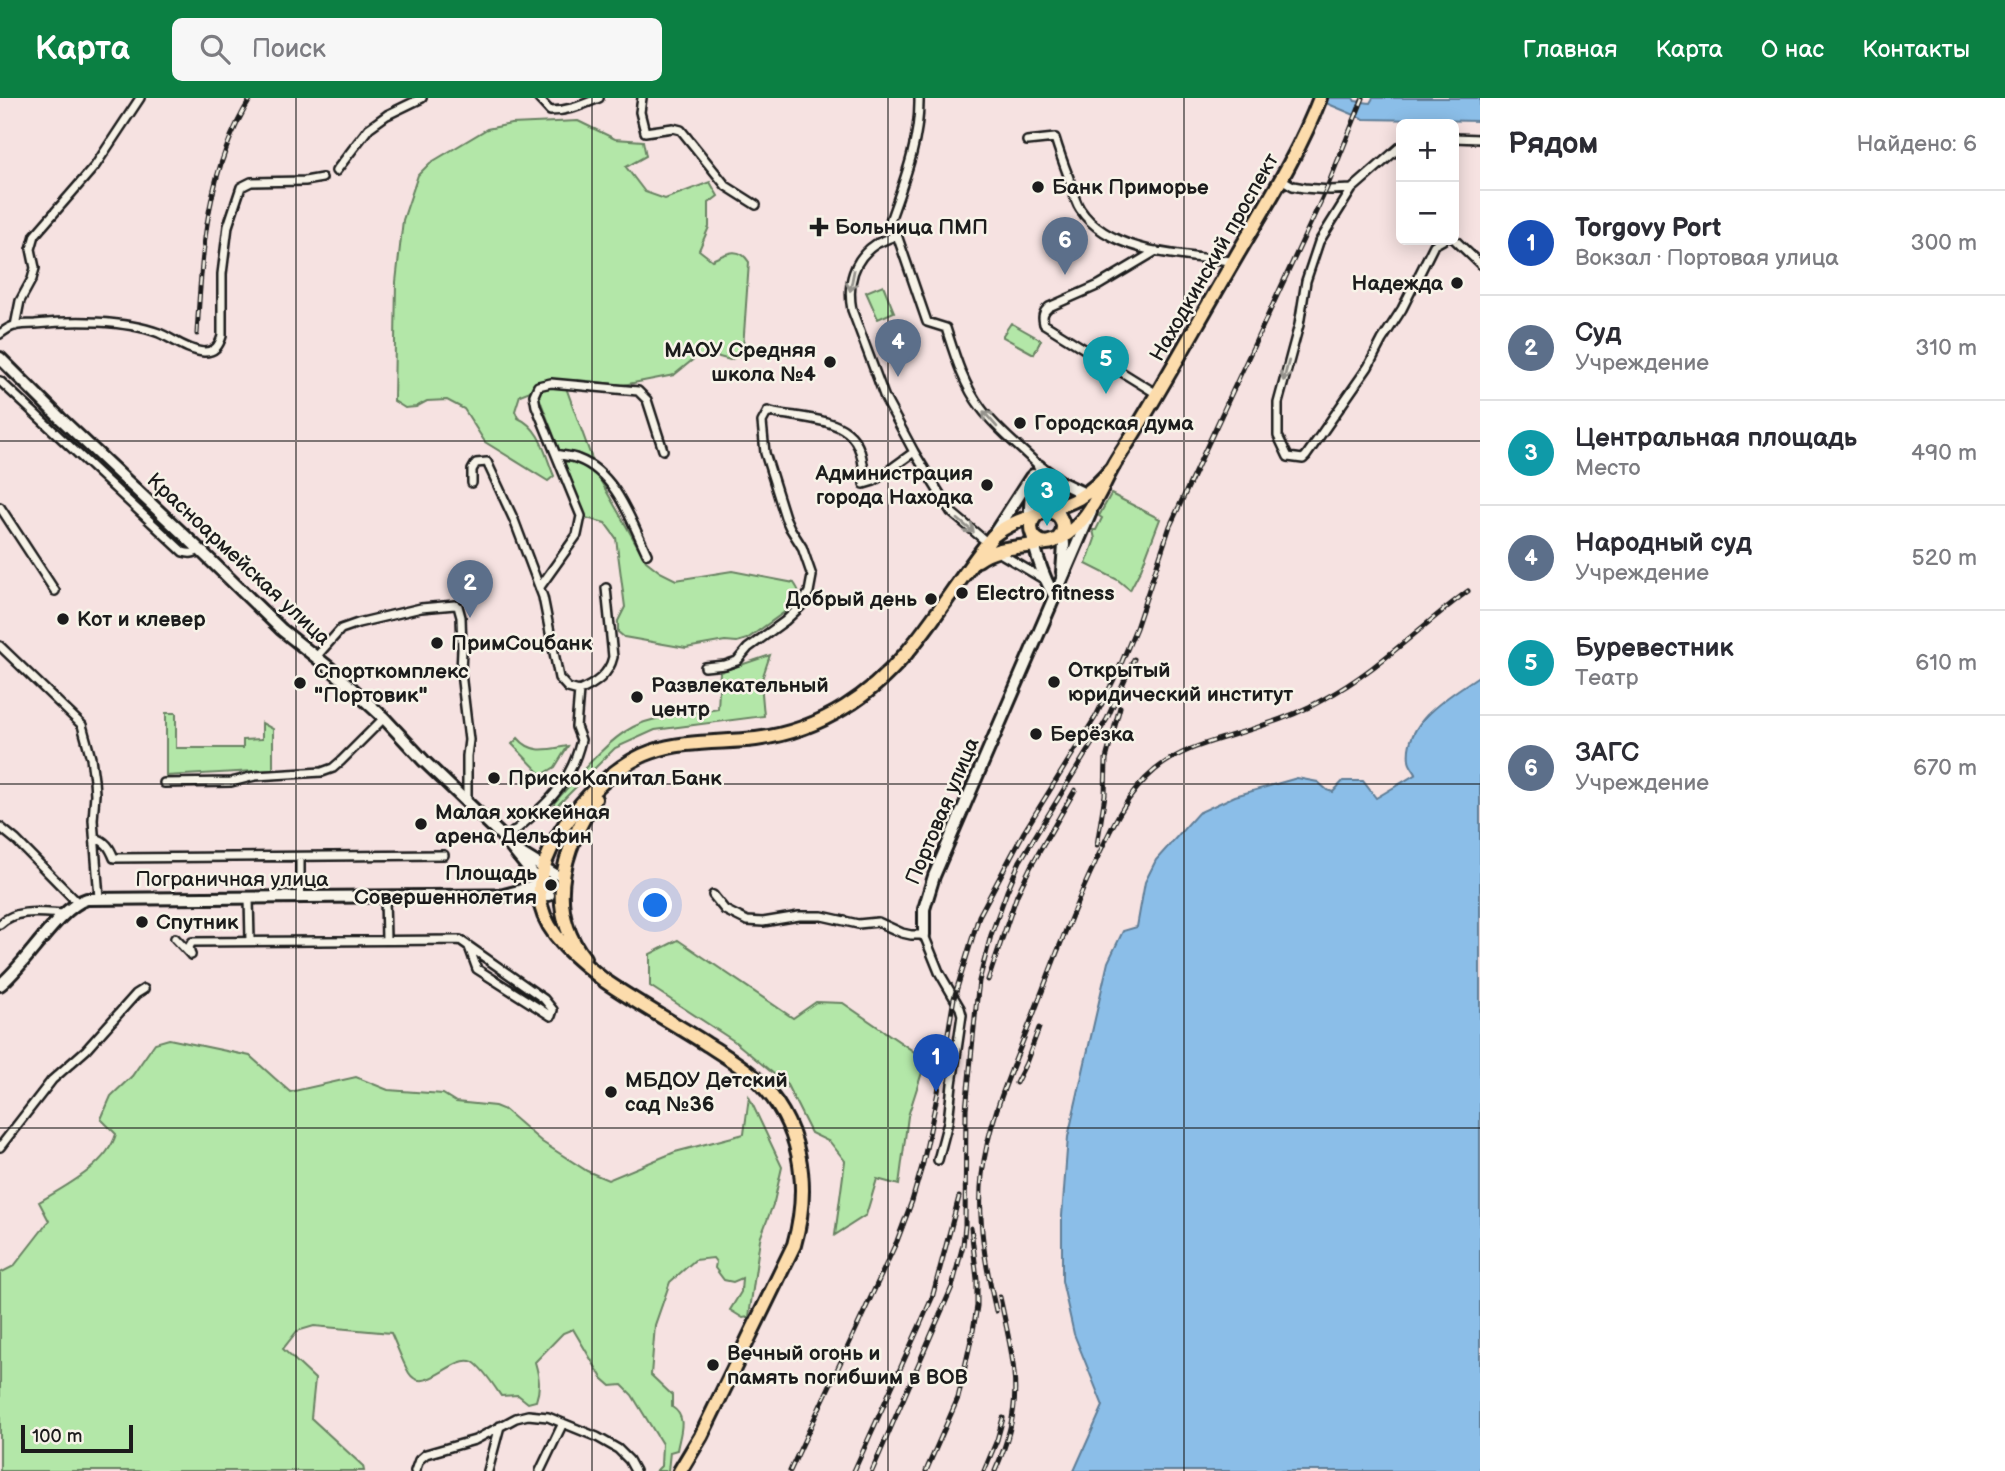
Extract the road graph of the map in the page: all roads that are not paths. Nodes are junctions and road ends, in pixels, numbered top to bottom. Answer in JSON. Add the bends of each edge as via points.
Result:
{"nodes":[{"id":1,"x":141,"y":98,"type":"edge"},
{"id":2,"x":422,"y":98,"type":"edge"},
{"id":3,"x":538,"y":98,"type":"edge"},
{"id":4,"x":599,"y":98,"type":"edge"},
{"id":5,"x":642,"y":98,"type":"edge"},
{"id":6,"x":919,"y":98,"type":"edge"},
{"id":7,"x":1320,"y":98,"type":"edge"},
{"id":8,"x":1459,"y":138,"type":"edge"},
{"id":9,"x":1480,"y":139,"type":"edge"},
{"id":10,"x":1027,"y":141,"type":"dead end"},
{"id":11,"x":1396,"y":150,"type":"edge"},
{"id":12,"x":336,"y":171,"type":"dead end"},
{"id":13,"x":322,"y":178,"type":"dead end"},
{"id":14,"x":1281,"y":179,"type":"junction"},
{"id":15,"x":1352,"y":189,"type":"junction"},
{"id":16,"x":756,"y":205,"type":"dead end"},
{"id":17,"x":897,"y":235,"type":"junction"},
{"id":18,"x":1459,"y":244,"type":"edge"},
{"id":19,"x":1434,"y":245,"type":"edge"},
{"id":20,"x":1156,"y":251,"type":"junction"},
{"id":21,"x":1233,"y":261,"type":"junction"},
{"id":22,"x":1480,"y":264,"type":"edge"},
{"id":23,"x":15,"y":326,"type":"junction"},
{"id":24,"x":0,"y":334,"type":"edge"},
{"id":25,"x":0,"y":358,"type":"edge"},
{"id":26,"x":0,"y":381,"type":"edge"},
{"id":27,"x":1157,"y":394,"type":"junction"},
{"id":28,"x":41,"y":399,"type":"junction"},
{"id":29,"x":29,"y":410,"type":"junction"},
{"id":30,"x":663,"y":450,"type":"dead end"},
{"id":31,"x":914,"y":453,"type":"junction"},
{"id":32,"x":556,"y":454,"type":"junction"},
{"id":33,"x":1036,"y":471,"type":"junction"},
{"id":34,"x":472,"y":483,"type":"dead end"},
{"id":35,"x":1092,"y":496,"type":"junction"},
{"id":36,"x":1057,"y":506,"type":"junction"},
{"id":37,"x":0,"y":508,"type":"edge"},
{"id":38,"x":1044,"y":511,"type":"junction"},
{"id":39,"x":1030,"y":516,"type":"junction"},
{"id":40,"x":1032,"y":530,"type":"junction"},
{"id":41,"x":1063,"y":530,"type":"junction"},
{"id":42,"x":1050,"y":542,"type":"junction"},
{"id":43,"x":992,"y":543,"type":"junction"},
{"id":44,"x":1036,"y":545,"type":"junction"},
{"id":45,"x":199,"y":549,"type":"junction"},
{"id":46,"x":647,"y":554,"type":"dead end"},
{"id":47,"x":1045,"y":580,"type":"junction"},
{"id":48,"x":1061,"y":582,"type":"junction"},
{"id":49,"x":540,"y":587,"type":"junction"},
{"id":50,"x":606,"y":588,"type":"dead end"},
{"id":51,"x":55,"y":591,"type":"dead end"},
{"id":52,"x":1055,"y":597,"type":"junction"},
{"id":53,"x":0,"y":646,"type":"edge"},
{"id":54,"x":317,"y":657,"type":"junction"},
{"id":55,"x":705,"y":667,"type":"dead end"},
{"id":56,"x":579,"y":691,"type":"junction"},
{"id":57,"x":384,"y":718,"type":"junction"},
{"id":58,"x":616,"y":771,"type":"junction"},
{"id":59,"x":164,"y":783,"type":"dead end"},
{"id":60,"x":467,"y":803,"type":"junction"},
{"id":61,"x":0,"y":827,"type":"edge"},
{"id":62,"x":95,"y":838,"type":"junction"},
{"id":63,"x":509,"y":843,"type":"junction"},
{"id":64,"x":444,"y":855,"type":"dead end"},
{"id":65,"x":300,"y":857,"type":"junction"},
{"id":66,"x":548,"y":870,"type":"junction"},
{"id":67,"x":561,"y":885,"type":"junction"},
{"id":68,"x":543,"y":891,"type":"junction"},
{"id":69,"x":713,"y":895,"type":"dead end"},
{"id":70,"x":386,"y":897,"type":"junction"},
{"id":71,"x":99,"y":898,"type":"junction"},
{"id":72,"x":249,"y":898,"type":"junction"},
{"id":73,"x":300,"y":898,"type":"junction"},
{"id":74,"x":78,"y":903,"type":"junction"},
{"id":75,"x":64,"y":914,"type":"junction"},
{"id":76,"x":0,"y":924,"type":"edge"},
{"id":77,"x":925,"y":935,"type":"junction"},
{"id":78,"x":175,"y":937,"type":"dead end"},
{"id":79,"x":386,"y":940,"type":"junction"},
{"id":80,"x":250,"y":941,"type":"junction"},
{"id":81,"x":469,"y":946,"type":"junction"},
{"id":82,"x":605,"y":981,"type":"junction"},
{"id":83,"x":0,"y":985,"type":"edge"},
{"id":84,"x":144,"y":989,"type":"dead end"},
{"id":85,"x":0,"y":1147,"type":"edge"},
{"id":86,"x":938,"y":1160,"type":"dead end"},
{"id":87,"x":563,"y":1423,"type":"junction"},
{"id":88,"x":500,"y":1426,"type":"junction"},
{"id":89,"x":415,"y":1471,"type":"edge"},
{"id":90,"x":488,"y":1471,"type":"edge"},
{"id":91,"x":540,"y":1471,"type":"edge"},
{"id":92,"x":635,"y":1471,"type":"edge"},
{"id":93,"x":680,"y":1471,"type":"edge"}],
"edges":[{"from":1,"to":23,"type":"street","via":[[95,166],[35,235],[31,249],[35,268]]},
{"from":2,"to":12,"type":"street","via":[[369,128]]},
{"from":3,"to":4,"type":"street","via":[[550,111],[574,109]]},
{"from":5,"to":16,"type":"street","via":[[645,132],[681,130],[726,186]]},
{"from":6,"to":17,"type":"street","via":[[916,136],[890,221]]},
{"from":7,"to":14,"type":"main road","name":"Находкинский проспект"},
{"from":8,"to":9,"type":"street"},
{"from":10,"to":20,"type":"street","via":[[1055,138],[1074,196],[1090,221],[1116,240]]},
{"from":11,"to":15,"type":"street"},
{"from":13,"to":23,"type":"street","via":[[251,182],[241,187],[228,226],[222,336],[215,349],[196,350],[158,332],[126,326],[50,322]]},
{"from":14,"to":15,"type":"street","via":[[1306,188]]},
{"from":14,"to":21,"type":"main road","name":"Находкинский проспект"},
{"from":15,"to":19,"type":"street","one_way":true,"via":[[1318,242],[1306,281],[1278,403],[1278,436],[1288,457],[1306,456],[1368,367]]},
{"from":17,"to":31,"type":"street","one_way":true,"via":[[875,245],[856,266],[850,297],[878,381]]},
{"from":33,"to":17,"type":"street","one_way":true,"via":[[981,409],[959,368],[946,328],[928,322]]},
{"from":18,"to":22,"type":"street"},
{"from":20,"to":21,"type":"street"},
{"from":20,"to":27,"type":"street","via":[[1099,285],[1049,307],[1042,318],[1044,324]]},
{"from":21,"to":27,"type":"main road","name":"Находкинский проспект"},
{"from":23,"to":24,"type":"street"},
{"from":25,"to":28,"type":"main road","name":"Красноармейская улица"},
{"from":26,"to":29,"type":"street"},
{"from":27,"to":35,"type":"main road","name":"Находкинский проспект"},
{"from":28,"to":29,"type":"street"},
{"from":28,"to":45,"type":"main road","name":"Красноармейская улица"},
{"from":29,"to":45,"type":"street","via":[[183,552]]},
{"from":30,"to":32,"type":"street","via":[[647,400],[638,391],[551,383],[538,386],[534,395]]},
{"from":31,"to":43,"type":"street","one_way":true,"via":[[951,512]]},
{"from":31,"to":55,"type":"street","via":[[864,484],[862,456],[854,438],[842,427],[768,411],[762,426],[768,463],[785,517],[813,576],[801,606],[785,621],[737,661]]},
{"from":32,"to":46,"type":"street","via":[[579,459],[603,475]]},
{"from":32,"to":49,"type":"street","via":[[581,516],[577,534]]},
{"from":33,"to":35,"type":"main road"},
{"from":33,"to":36,"type":"main road"},
{"from":33,"to":39,"type":"main road"},
{"from":33,"to":43,"type":"main road"},
{"from":34,"to":49,"type":"street","via":[[476,463],[487,462]]},
{"from":35,"to":36,"type":"main road","name":"Находкинский проспект"},
{"from":35,"to":41,"type":"main road","name":"Находкинский проспект","via":[[1079,523]]},
{"from":35,"to":48,"type":"main road","name":"Портовая улица"},
{"from":36,"to":38,"type":"main road","name":"Находкинский проспект"},
{"from":36,"to":41,"type":"main road"},
{"from":37,"to":51,"type":"street"},
{"from":38,"to":39,"type":"main road","name":"Находкинский проспект"},
{"from":38,"to":40,"type":"main road","via":[[1035,516]]},
{"from":38,"to":41,"type":"main road","via":[[1060,519]]},
{"from":39,"to":40,"type":"main road"},
{"from":39,"to":43,"type":"main road","name":"Находкинский проспект","via":[[1006,527]]},
{"from":40,"to":42,"type":"main road","via":[[1041,541]]},
{"from":40,"to":44,"type":"main road"},
{"from":41,"to":42,"type":"main road","name":"Находкинский проспект"},
{"from":41,"to":48,"type":"main road"},
{"from":42,"to":44,"type":"main road","name":"Находкинский проспект"},
{"from":43,"to":44,"type":"main road","name":"Находкинский проспект"},
{"from":43,"to":47,"type":"street"},
{"from":43,"to":58,"type":"main road","name":"Находкинский проспект","via":[[900,662],[843,709],[777,735],[659,750]]},
{"from":44,"to":47,"type":"main road"},
{"from":45,"to":54,"type":"main road","name":"Красноармейская улица","via":[[282,630]]},
{"from":47,"to":52,"type":"main road"},
{"from":48,"to":52,"type":"main road","name":"Портовая улица"},
{"from":49,"to":56,"type":"street","via":[[559,678]]},
{"from":50,"to":56,"type":"street","via":[[612,662],[593,685]]},
{"from":52,"to":77,"type":"main road","name":"Портовая улица","via":[[934,876],[925,909]]},
{"from":53,"to":62,"type":"street","via":[[85,730],[95,794]]},
{"from":54,"to":57,"type":"main road","name":"Красноармейская улица"},
{"from":54,"to":60,"type":"street","via":[[341,629],[421,608],[458,606],[469,740]]},
{"from":56,"to":63,"type":"street","via":[[576,727],[582,740],[572,768],[561,788]]},
{"from":57,"to":59,"type":"street","via":[[341,761],[322,772],[231,782]]},
{"from":57,"to":60,"type":"main road","name":"Красноармейская улица"},
{"from":58,"to":66,"type":"main road","via":[[569,820],[556,840]]},
{"from":58,"to":67,"type":"main road","via":[[581,823]]},
{"from":60,"to":63,"type":"main road","name":"Красноармейская улица"},
{"from":61,"to":74,"type":"street"},
{"from":62,"to":65,"type":"street","via":[[109,846],[114,859]]},
{"from":62,"to":71,"type":"street"},
{"from":63,"to":66,"type":"main road","name":"Красноармейская улица"},
{"from":63,"to":68,"type":"main road","name":"Красноармейская улица"},
{"from":64,"to":65,"type":"street"},
{"from":65,"to":73,"type":"street"},
{"from":66,"to":67,"type":"main road"},
{"from":66,"to":68,"type":"main road"},
{"from":67,"to":68,"type":"main road","via":[[558,893]]},
{"from":67,"to":82,"type":"main road","via":[[562,910],[571,937]]},
{"from":68,"to":70,"type":"main road","name":"Пограничная улица"},
{"from":68,"to":82,"type":"main road","via":[[545,918],[555,936]]},
{"from":69,"to":77,"type":"street","via":[[725,910],[747,921],[822,916],[878,922],[902,933]]},
{"from":70,"to":73,"type":"main road","name":"Пограничная улица"},
{"from":70,"to":79,"type":"street"},
{"from":71,"to":72,"type":"main road","name":"Пограничная улица"},
{"from":71,"to":74,"type":"main road","name":"Пограничная улица"},
{"from":72,"to":73,"type":"main road","name":"Пограничная улица"},
{"from":72,"to":80,"type":"street"},
{"from":74,"to":75,"type":"main road","name":"Пограничная улица"},
{"from":75,"to":76,"type":"street","via":[[18,914]]},
{"from":75,"to":83,"type":"main road","name":"Пограничная улица"},
{"from":77,"to":86,"type":"street","via":[[962,1016],[948,1122]]},
{"from":78,"to":80,"type":"street","via":[[191,955],[192,942]]},
{"from":79,"to":80,"type":"street"},
{"from":79,"to":81,"type":"street","via":[[460,940]]},
{"from":81,"to":81,"type":"street","via":[[544,999],[553,1010],[551,1016],[477,969]]},
{"from":82,"to":93,"type":"main road","via":[[753,1076],[780,1108],[800,1159],[802,1211],[794,1245]]},
{"from":84,"to":85,"type":"street","via":[[52,1080]]},
{"from":87,"to":88,"type":"street","via":[[528,1415]]},
{"from":87,"to":91,"type":"street"},
{"from":87,"to":92,"type":"street","via":[[618,1449]]},
{"from":88,"to":89,"type":"street","via":[[475,1440],[426,1454]]},
{"from":88,"to":90,"type":"street"}]}
